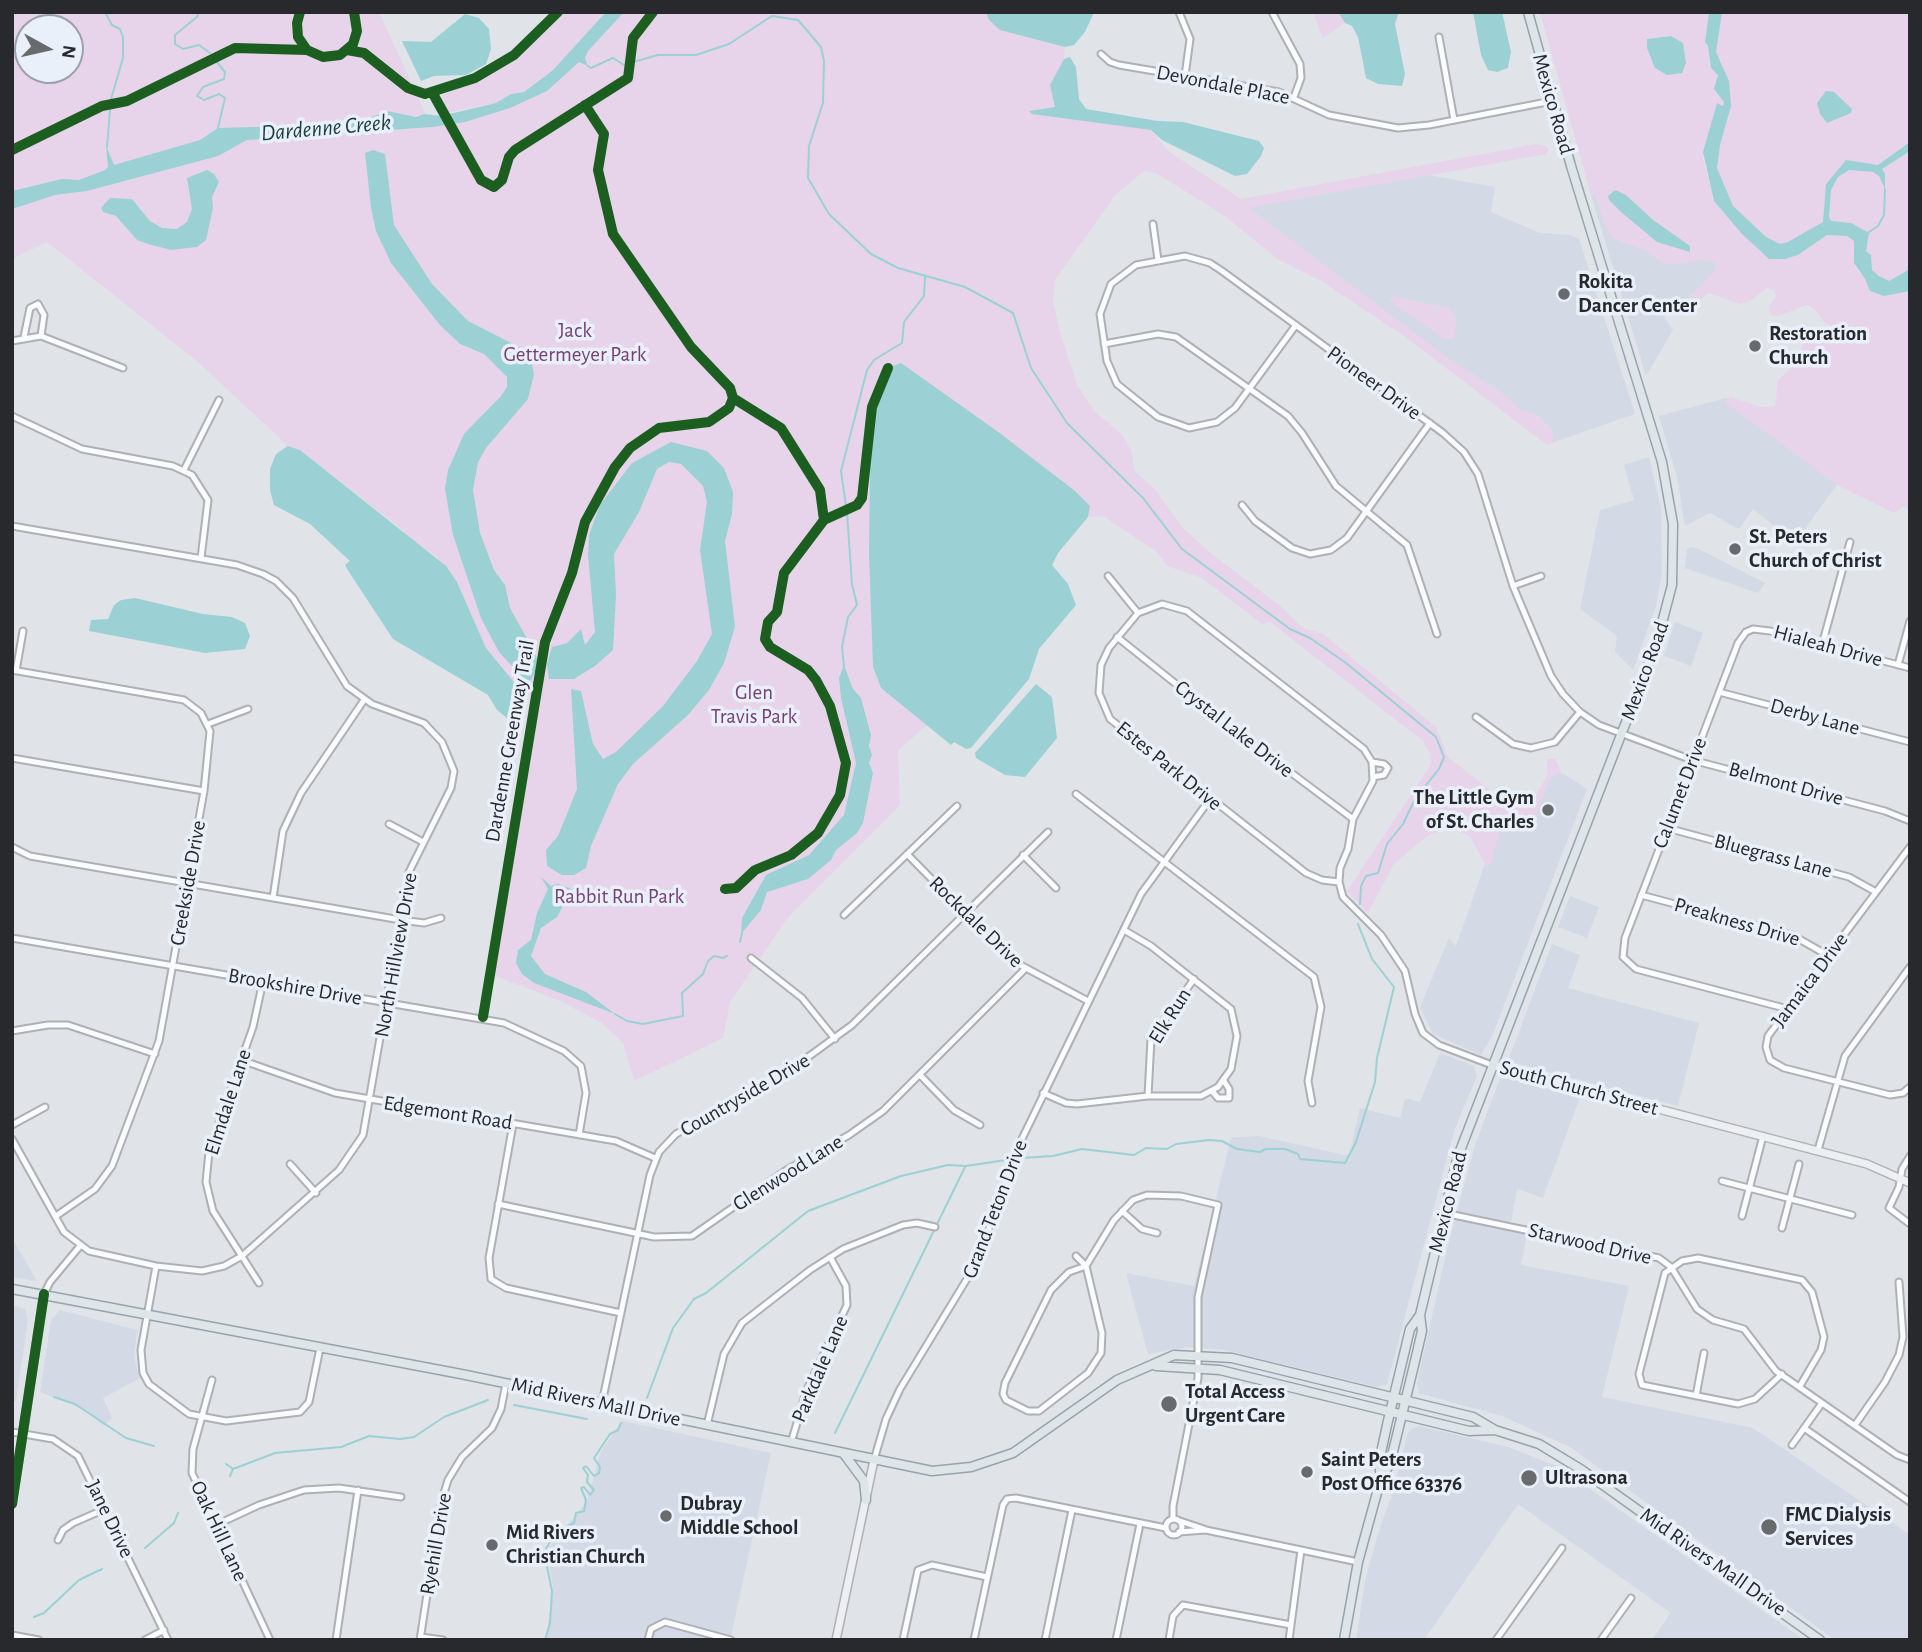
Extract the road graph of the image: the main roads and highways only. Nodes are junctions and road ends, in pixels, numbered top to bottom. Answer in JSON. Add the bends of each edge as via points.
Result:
{"nodes":[{"id":1,"x":1528,"y":12,"type":"edge"},
{"id":2,"x":12,"y":1289,"type":"edge"},
{"id":3,"x":1420,"y":1315,"type":"junction"},
{"id":4,"x":1155,"y":1366,"type":"junction"},
{"id":5,"x":1393,"y":1398,"type":"junction"},
{"id":6,"x":1405,"y":1401,"type":"junction"},
{"id":7,"x":1390,"y":1412,"type":"junction"},
{"id":8,"x":1402,"y":1415,"type":"junction"},
{"id":9,"x":1495,"y":1430,"type":"junction"},
{"id":10,"x":844,"y":1454,"type":"junction"},
{"id":11,"x":1381,"y":1478,"type":"junction"},
{"id":12,"x":866,"y":1500,"type":"road end"},
{"id":13,"x":1344,"y":1640,"type":"edge"},
{"id":14,"x":1819,"y":1640,"type":"edge"}],
"edges":[{"from":1,"to":3,"type":"main road","name":"Mexico Road","via":[[1662,462],[1673,524],[1673,570],[1667,611],[1622,734],[1458,1156]]},
{"from":2,"to":10,"type":"main road","name":"Mid Rivers Mall Drive","via":[[506,1383]]},
{"from":3,"to":5,"type":"main road","name":"Mexico Road","via":[[1410,1329]]},
{"from":3,"to":6,"type":"main road","name":"Mexico Road","via":[[1422,1331]]},
{"from":4,"to":5,"type":"main road","name":"Mid Rivers Mall Drive","via":[[1174,1355],[1232,1358]]},
{"from":4,"to":7,"type":"main road","name":"Mid Rivers Mall Drive","via":[[1233,1372]]},
{"from":4,"to":10,"type":"main road","name":"Mid Rivers Mall Drive","via":[[1117,1380],[1028,1445],[990,1462],[932,1471]]},
{"from":5,"to":6,"type":"main road","name":"Mid Rivers Mall Drive"},
{"from":5,"to":7,"type":"main road","name":"Mexico Road"},
{"from":6,"to":8,"type":"main road","name":"Mexico Road"},
{"from":6,"to":9,"type":"main road","name":"Mid Rivers Mall Drive","via":[[1473,1417]]},
{"from":7,"to":8,"type":"main road","name":"Mid Rivers Mall Drive"},
{"from":7,"to":11,"type":"main road","name":"Mexico Road","via":[[1378,1462]]},
{"from":8,"to":9,"type":"main road","name":"Mid Rivers Mall Drive","via":[[1469,1431]]},
{"from":8,"to":11,"type":"main road","name":"Mexico Road","via":[[1390,1464]]},
{"from":9,"to":14,"type":"main road","name":"Mid Rivers Mall Drive","via":[[1539,1444],[1570,1461]]},
{"from":10,"to":12,"type":"main road","via":[[864,1481]]},
{"from":11,"to":13,"type":"main road","name":"Mexico Road","via":[[1358,1562]]}]}
